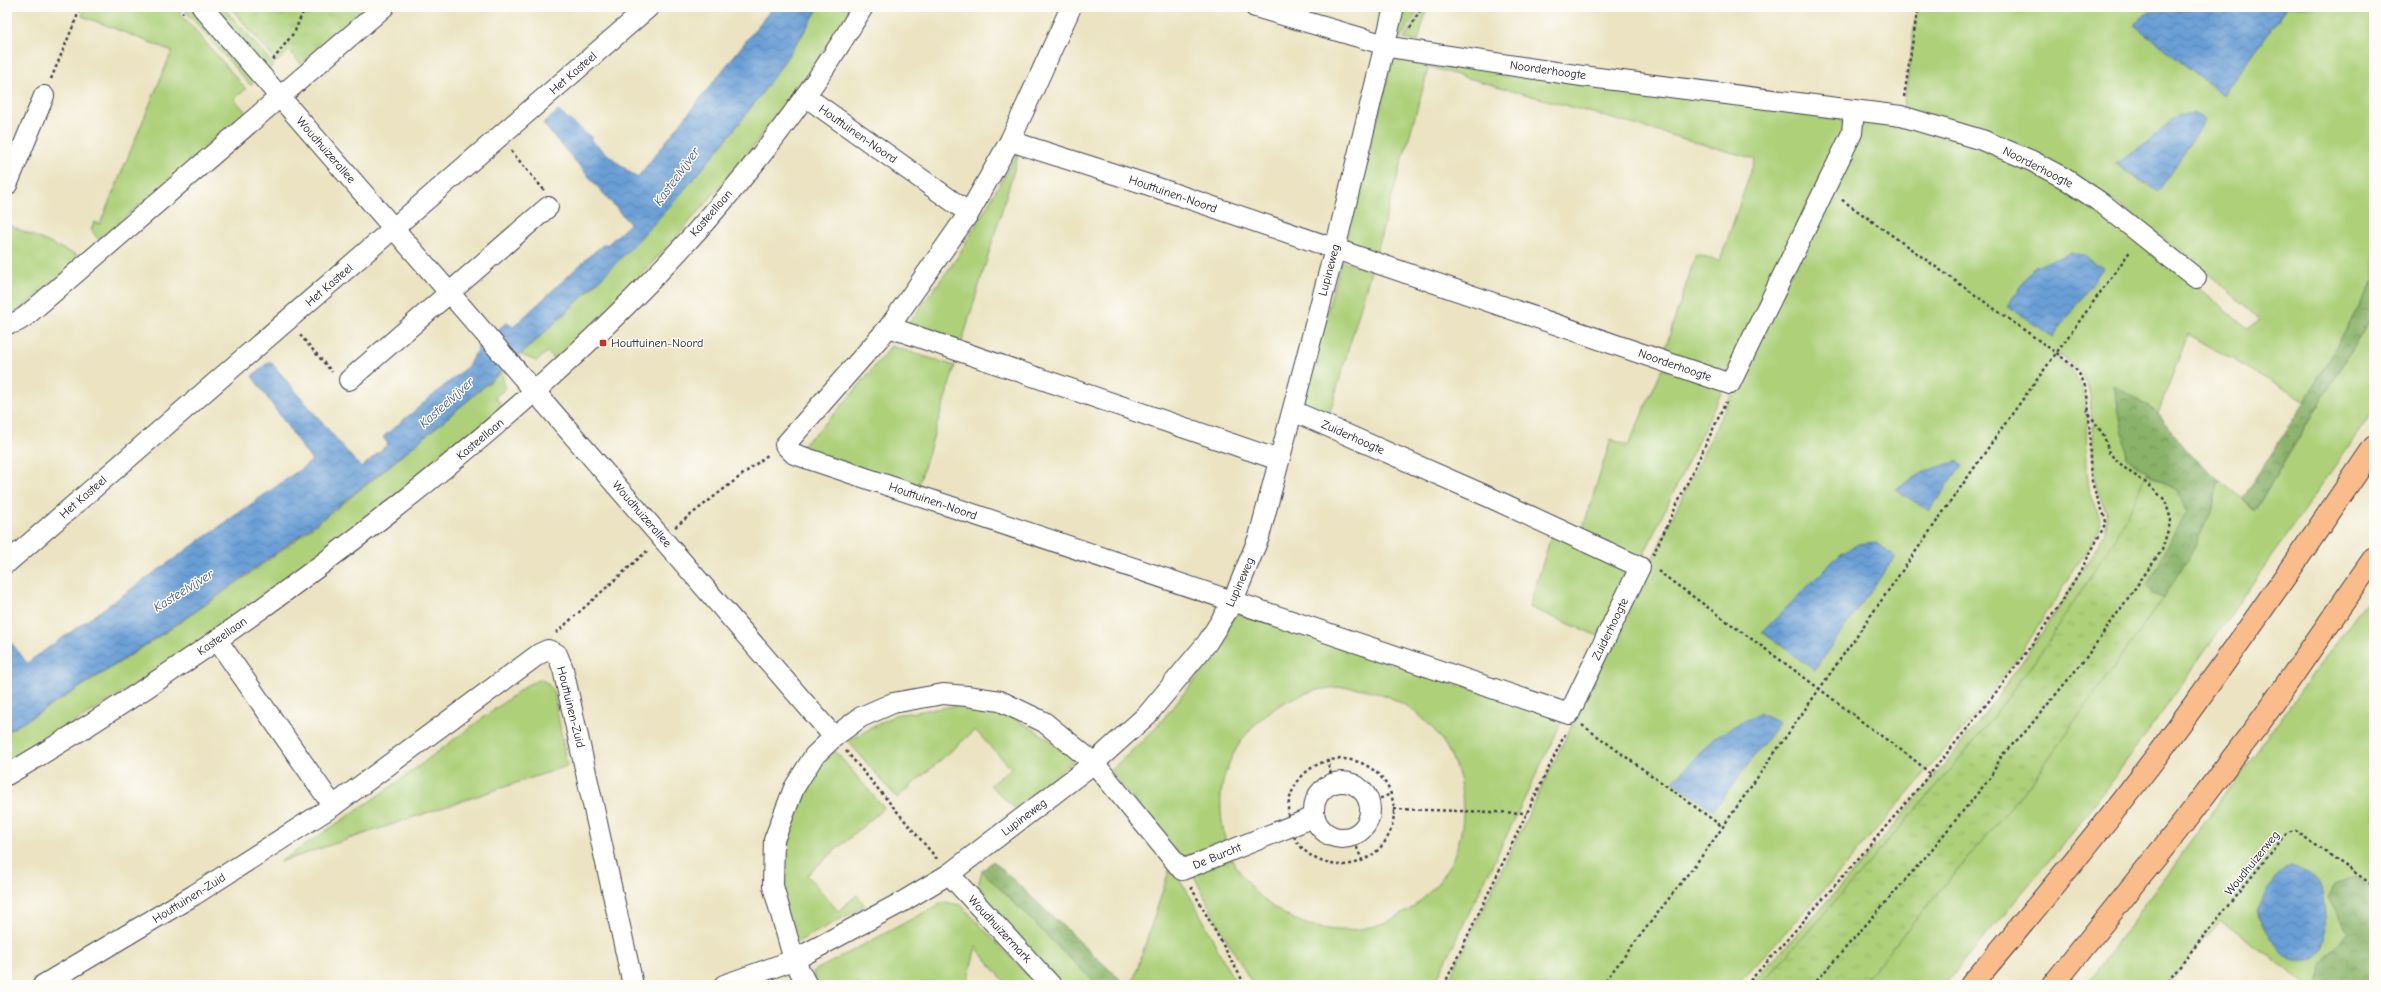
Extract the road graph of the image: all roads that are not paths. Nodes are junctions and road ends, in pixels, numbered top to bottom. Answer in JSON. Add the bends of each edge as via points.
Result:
{"nodes":[{"id":1,"x":202,"y":7,"type":"edge"},
{"id":2,"x":384,"y":7,"type":"edge"},
{"id":3,"x":649,"y":7,"type":"edge"},
{"id":4,"x":863,"y":7,"type":"edge"},
{"id":5,"x":1071,"y":7,"type":"edge"},
{"id":6,"x":1255,"y":7,"type":"edge"},
{"id":7,"x":1394,"y":7,"type":"edge"},
{"id":8,"x":1384,"y":46,"type":"junction"},
{"id":9,"x":44,"y":96,"type":"road end"},
{"id":10,"x":805,"y":96,"type":"junction"},
{"id":11,"x":280,"y":97,"type":"junction"},
{"id":12,"x":1854,"y":110,"type":"junction"},
{"id":13,"x":1010,"y":141,"type":"junction"},
{"id":14,"x":7,"y":184,"type":"edge"},
{"id":15,"x":548,"y":207,"type":"road end"},
{"id":16,"x":969,"y":213,"type":"junction"},
{"id":17,"x":394,"y":228,"type":"junction"},
{"id":18,"x":1335,"y":249,"type":"junction"},
{"id":19,"x":2196,"y":278,"type":"dead end"},
{"id":20,"x":450,"y":292,"type":"junction"},
{"id":21,"x":7,"y":322,"type":"edge"},
{"id":22,"x":889,"y":328,"type":"junction"},
{"id":23,"x":349,"y":380,"type":"road end"},
{"id":24,"x":536,"y":392,"type":"junction"},
{"id":25,"x":1293,"y":411,"type":"junction"},
{"id":26,"x":2374,"y":447,"type":"edge"},
{"id":27,"x":1279,"y":460,"type":"junction"},
{"id":28,"x":2374,"y":558,"type":"edge"},
{"id":29,"x":7,"y":563,"type":"edge"},
{"id":30,"x":1232,"y":603,"type":"junction"},
{"id":31,"x":217,"y":640,"type":"junction"},
{"id":32,"x":834,"y":737,"type":"junction"},
{"id":33,"x":1094,"y":763,"type":"junction"},
{"id":34,"x":7,"y":776,"type":"edge"},
{"id":35,"x":332,"y":806,"type":"junction"},
{"id":36,"x":1314,"y":817,"type":"junction"},
{"id":37,"x":949,"y":874,"type":"junction"},
{"id":38,"x":794,"y":960,"type":"junction"},
{"id":39,"x":43,"y":985,"type":"edge"},
{"id":40,"x":633,"y":985,"type":"edge"},
{"id":41,"x":724,"y":985,"type":"edge"},
{"id":42,"x":807,"y":985,"type":"edge"},
{"id":43,"x":1051,"y":985,"type":"edge"},
{"id":44,"x":1971,"y":985,"type":"edge"},
{"id":45,"x":2053,"y":985,"type":"edge"}],
"edges":[{"from":1,"to":11,"type":"street","name":"Woudhuizerallee"},
{"from":2,"to":11,"type":"street"},
{"from":3,"to":17,"type":"street","name":"Het Kasteel"},
{"from":4,"to":10,"type":"street","name":"Kasteellaan"},
{"from":5,"to":13,"type":"street"},
{"from":6,"to":8,"type":"street"},
{"from":7,"to":8,"type":"street","name":"Lupineweg"},
{"from":8,"to":12,"type":"street","name":"Noorderhoogte","via":[[1582,76]]},
{"from":8,"to":18,"type":"street","name":"Lupineweg"},
{"from":9,"to":14,"type":"street"},
{"from":10,"to":16,"type":"street","name":"Houttuinen-Noord"},
{"from":10,"to":24,"type":"street","name":"Kasteellaan","via":[[742,176],[680,248],[600,333]]},
{"from":11,"to":17,"type":"street","name":"Woudhuizerallee"},
{"from":11,"to":21,"type":"street","via":[[26,316],[19,321]]},
{"from":12,"to":18,"type":"street","name":"Noorderhoogte","via":[[1852,134],[1730,384]]},
{"from":12,"to":19,"type":"street","name":"Noorderhoogte","via":[[1901,116],[1982,140],[2032,161],[2077,187],[2142,234]]},
{"from":13,"to":16,"type":"street"},
{"from":13,"to":18,"type":"street","name":"Houttuinen-Noord","via":[[1149,185]]},
{"from":15,"to":20,"type":"street"},
{"from":16,"to":22,"type":"street"},
{"from":17,"to":20,"type":"street","name":"Woudhuizerallee"},
{"from":17,"to":29,"type":"street","name":"Het Kasteel"},
{"from":18,"to":25,"type":"street","name":"Lupineweg"},
{"from":20,"to":23,"type":"street"},
{"from":20,"to":24,"type":"street","name":"Woudhuizerallee"},
{"from":22,"to":27,"type":"street"},
{"from":22,"to":30,"type":"street","name":"Houttuinen-Noord","via":[[785,445],[794,454]]},
{"from":24,"to":31,"type":"street","name":"Kasteellaan","via":[[359,536]]},
{"from":24,"to":32,"type":"street","name":"Woudhuizerallee"},
{"from":25,"to":27,"type":"street","name":"Lupineweg"},
{"from":25,"to":30,"type":"street","name":"Zuiderhoogte","via":[[1647,568],[1574,719]]},
{"from":26,"to":44,"type":"highway","via":[[2278,588],[2151,763],[2067,871]]},
{"from":27,"to":30,"type":"street","name":"Lupineweg","via":[[1259,536]]},
{"from":28,"to":45,"type":"highway","via":[[2263,718],[2184,822]]},
{"from":30,"to":33,"type":"street","name":"Lupineweg","via":[[1206,643],[1147,715]]},
{"from":31,"to":34,"type":"street","name":"Kasteellaan","via":[[96,721]]},
{"from":31,"to":35,"type":"street"},
{"from":32,"to":33,"type":"street","via":[[861,717],[893,703],[943,694],[967,696],[1000,701],[1044,722]]},
{"from":32,"to":38,"type":"street","via":[[814,756],[794,788],[774,840],[773,886]]},
{"from":33,"to":36,"type":"street","name":"De Burcht","via":[[1182,870]]},
{"from":33,"to":37,"type":"street","name":"Lupineweg"},
{"from":35,"to":39,"type":"street","name":"Houttuinen-Zuid","via":[[194,896]]},
{"from":35,"to":40,"type":"street","name":"Houttuinen-Zuid","via":[[538,654],[548,650],[557,654],[563,668]]},
{"from":36,"to":36,"type":"street","via":[[1313,807],[1316,798],[1322,790],[1333,783],[1354,784],[1362,790],[1369,803],[1370,815],[1367,825],[1360,833],[1346,839],[1328,836],[1320,830]]},
{"from":37,"to":38,"type":"street","name":"Lupineweg"},
{"from":37,"to":43,"type":"street","name":"Woudhuizermark"},
{"from":38,"to":41,"type":"street","name":"Lupineweg"},
{"from":38,"to":42,"type":"street"}]}
